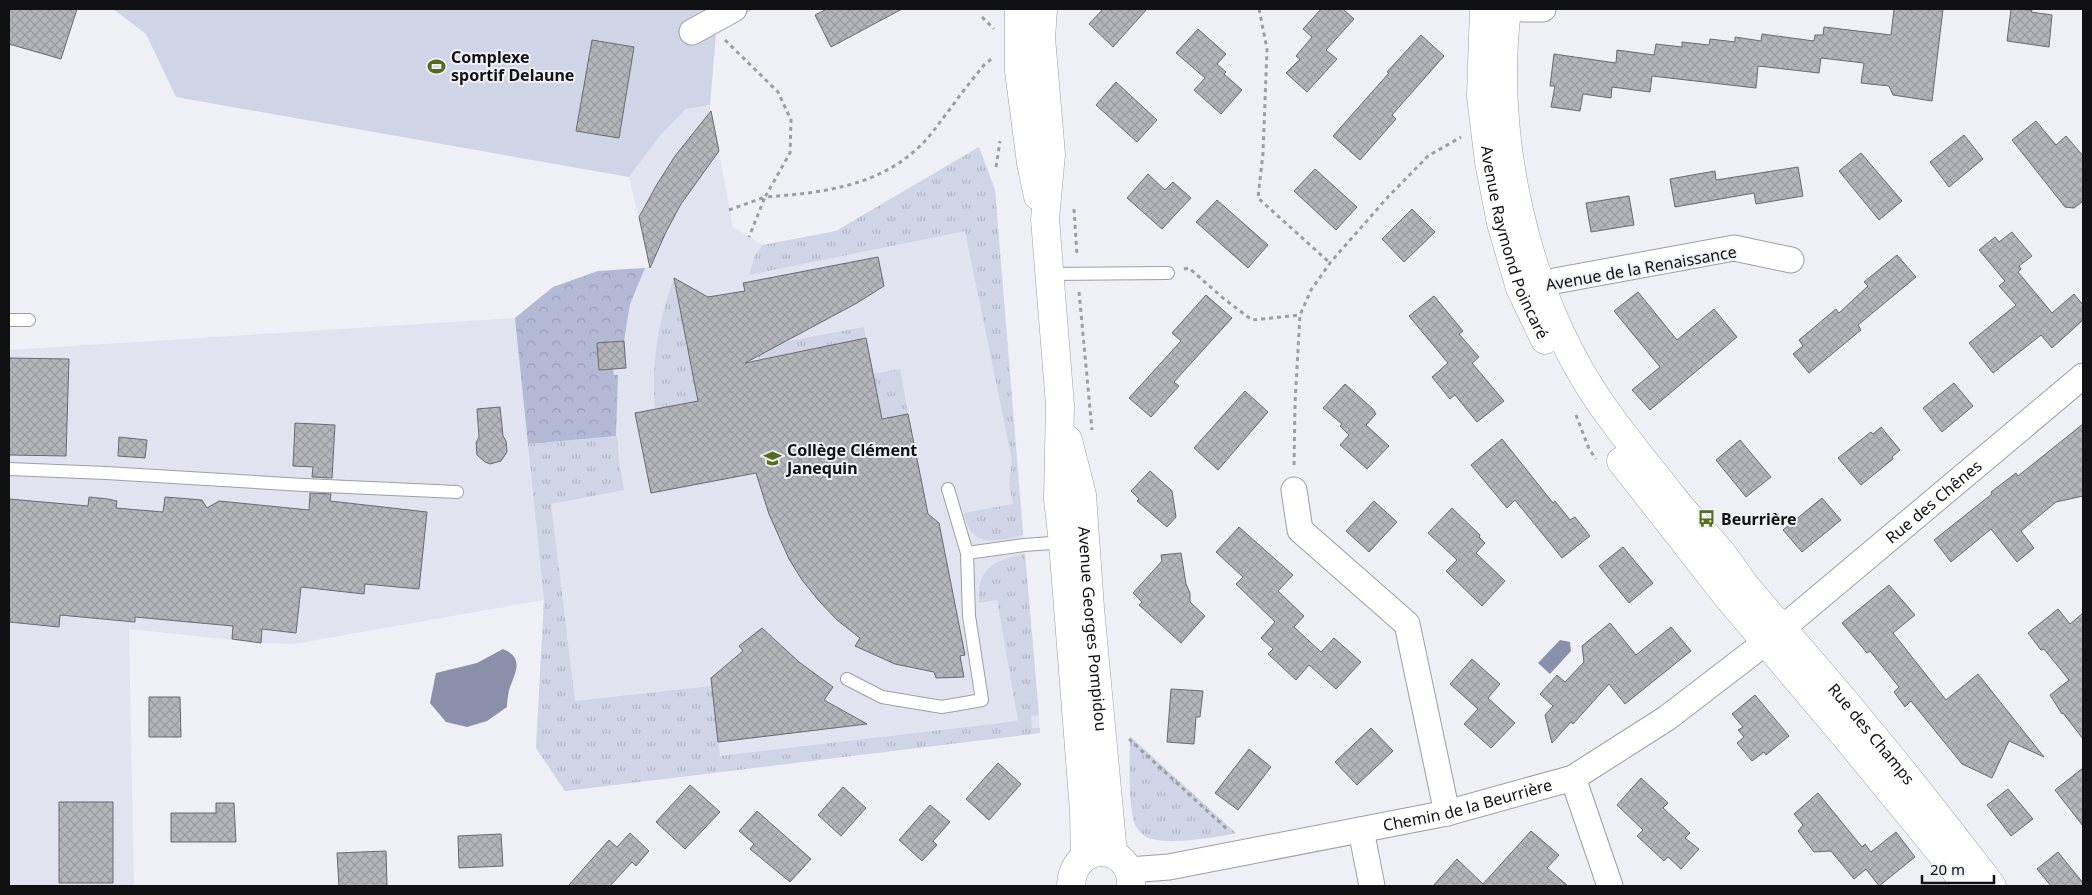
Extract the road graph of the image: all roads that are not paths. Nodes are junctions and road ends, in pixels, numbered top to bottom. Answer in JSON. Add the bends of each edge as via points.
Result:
{"nodes":[{"id":1,"x":734,"y":9,"type":"edge"},
{"id":2,"x":1019,"y":9,"type":"edge"},
{"id":3,"x":1043,"y":9,"type":"edge"},
{"id":4,"x":1484,"y":9,"type":"edge"},
{"id":5,"x":1508,"y":9,"type":"edge"},
{"id":6,"x":1523,"y":9,"type":"edge"},
{"id":7,"x":1544,"y":9,"type":"edge"},
{"id":8,"x":700,"y":28,"type":"road end"},
{"id":9,"x":1045,"y":219,"type":"junction"},
{"id":10,"x":1791,"y":260,"type":"dead end"},
{"id":11,"x":1168,"y":273,"type":"road end"},
{"id":12,"x":1050,"y":274,"type":"junction"},
{"id":13,"x":1531,"y":286,"type":"junction"},
{"id":14,"x":9,"y":320,"type":"edge"},
{"id":15,"x":29,"y":320,"type":"dead end"},
{"id":16,"x":2083,"y":376,"type":"edge"},
{"id":17,"x":9,"y":469,"type":"edge"},
{"id":18,"x":948,"y":489,"type":"dead end"},
{"id":19,"x":1294,"y":490,"type":"road end"},
{"id":20,"x":457,"y":492,"type":"dead end"},
{"id":21,"x":1074,"y":542,"type":"junction"},
{"id":22,"x":967,"y":553,"type":"junction"},
{"id":23,"x":1746,"y":586,"type":"joint"},
{"id":24,"x":1774,"y":635,"type":"junction"},
{"id":25,"x":847,"y":679,"type":"dead end"},
{"id":26,"x":1573,"y":778,"type":"junction"},
{"id":27,"x":1447,"y":813,"type":"junction"},
{"id":28,"x":1361,"y":830,"type":"junction"},
{"id":29,"x":1085,"y":857,"type":"junction"},
{"id":30,"x":1125,"y":870,"type":"edge"},
{"id":31,"x":1070,"y":886,"type":"edge"},
{"id":32,"x":1372,"y":886,"type":"edge"},
{"id":33,"x":1610,"y":886,"type":"edge"},
{"id":34,"x":1968,"y":886,"type":"edge"},
{"id":35,"x":1992,"y":886,"type":"edge"}],
"edges":[{"from":1,"to":8,"type":"street"},
{"from":2,"to":9,"type":"street","name":"Avenue Georges Pompidou","via":[[1019,71],[1031,163]]},
{"from":3,"to":9,"type":"street","name":"Avenue Georges Pompidou","via":[[1040,38],[1050,154]]},
{"from":4,"to":13,"type":"street","name":"Avenue Raymond Poincaré","via":[[1481,96],[1489,162],[1501,223]]},
{"from":5,"to":13,"type":"street","name":"Avenue Raymond Poincaré","via":[[1503,105]]},
{"from":6,"to":7,"type":"street"},
{"from":9,"to":12,"type":"street","name":"Avenue Georges Pompidou"},
{"from":10,"to":13,"type":"street","name":"Avenue de la Renaissance","via":[[1734,248]]},
{"from":11,"to":12,"type":"lane"},
{"from":12,"to":21,"type":"street","name":"Avenue Georges Pompidou","via":[[1060,405],[1082,495]]},
{"from":13,"to":23,"type":"street","name":"Avenue Raymond Poincaré","via":[[1552,314],[1580,371],[1622,434]]},
{"from":13,"to":24,"type":"street","name":"Avenue Raymond Poincaré","via":[[1560,370],[1610,446],[1658,510]]},
{"from":14,"to":15,"type":"lane"},
{"from":16,"to":24,"type":"street","name":"Rue des Chênes"},
{"from":17,"to":20,"type":"lane"},
{"from":18,"to":22,"type":"lane"},
{"from":19,"to":27,"type":"street","via":[[1300,530],[1406,624]]},
{"from":21,"to":22,"type":"lane"},
{"from":21,"to":29,"type":"street","name":"Avenue Georges Pompidou"},
{"from":21,"to":30,"type":"street","name":"Avenue Georges Pompidou"},
{"from":22,"to":25,"type":"lane","via":[[969,616],[982,700],[942,707],[882,697]]},
{"from":23,"to":24,"type":"street","name":"Rue des Champs"},
{"from":24,"to":26,"type":"street","name":"Chemin de la Beurrière","via":[[1667,718]]},
{"from":24,"to":34,"type":"street","name":"Rue des Champs"},
{"from":24,"to":35,"type":"street","name":"Rue des Champs","via":[[1904,774]]},
{"from":26,"to":27,"type":"street","name":"Chemin de la Beurrière"},
{"from":26,"to":33,"type":"street"},
{"from":27,"to":28,"type":"street","name":"Chemin de la Beurrière"},
{"from":28,"to":30,"type":"street","name":"Chemin de la Beurrière","via":[[1169,867]]},
{"from":28,"to":32,"type":"street"},
{"from":29,"to":30,"type":"street","via":[[1094,853]]},
{"from":29,"to":31,"type":"street","via":[[1076,864]]}]}
